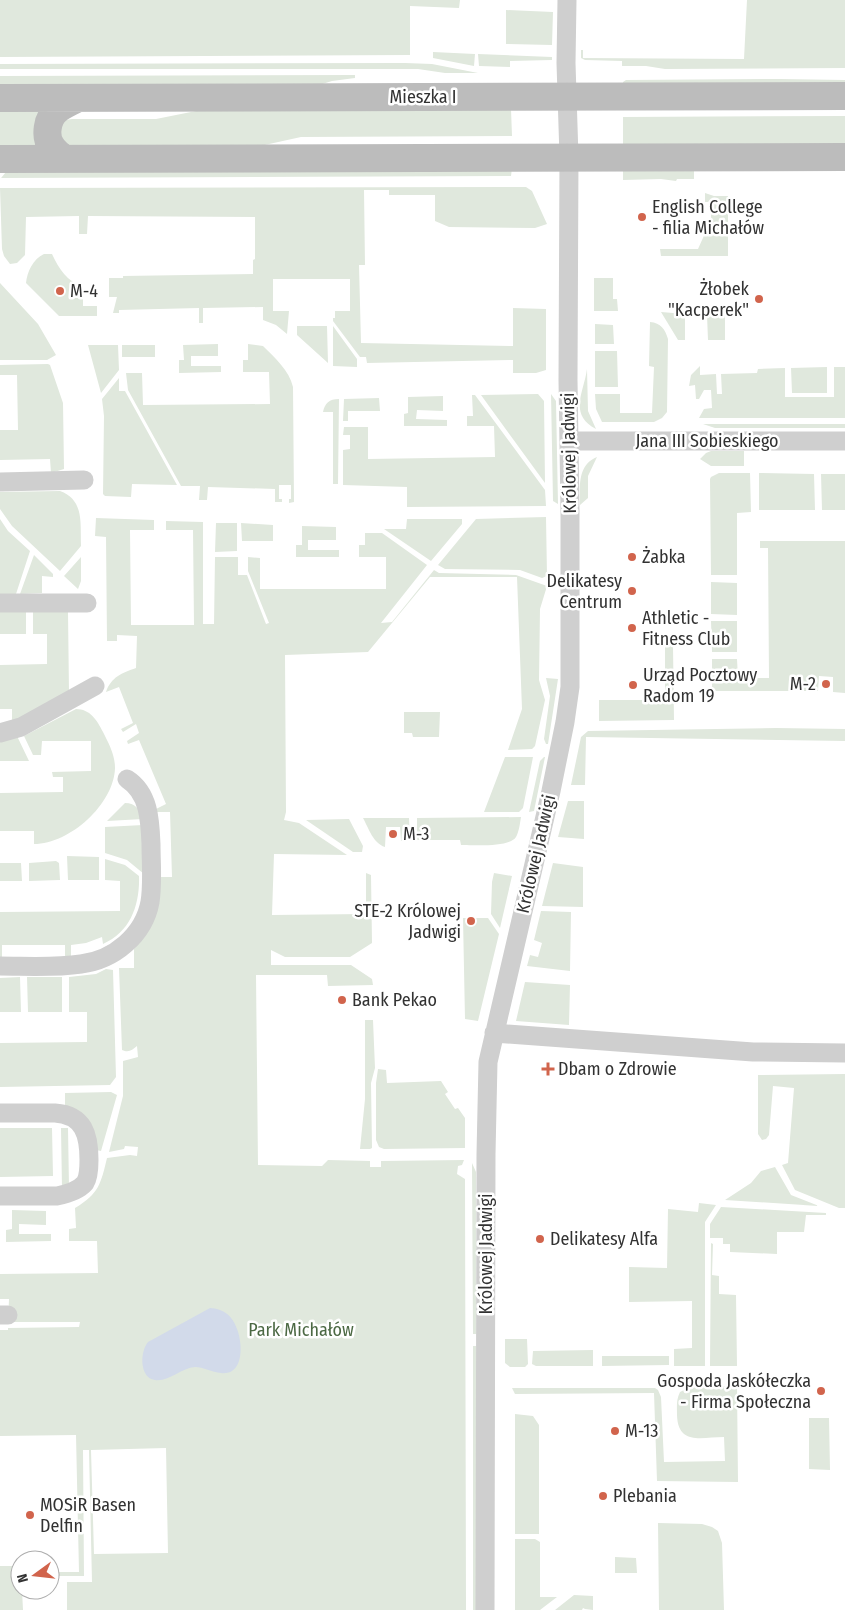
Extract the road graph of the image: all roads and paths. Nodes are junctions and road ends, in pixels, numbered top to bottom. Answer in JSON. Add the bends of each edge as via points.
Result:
{"nodes":[{"id":1,"x":567,"y":0,"type":"edge"},
{"id":2,"x":568,"y":96,"type":"junction"},
{"id":3,"x":845,"y":96,"type":"edge"},
{"id":4,"x":0,"y":98,"type":"edge"},
{"id":5,"x":78,"y":98,"type":"junction"},
{"id":6,"x":845,"y":156,"type":"edge"},
{"id":7,"x":569,"y":157,"type":"junction"},
{"id":8,"x":0,"y":159,"type":"edge"},
{"id":9,"x":64,"y":159,"type":"junction"},
{"id":10,"x":845,"y":440,"type":"edge"},
{"id":11,"x":569,"y":441,"type":"junction"},
{"id":12,"x":84,"y":480,"type":"dead end"},
{"id":13,"x":0,"y":482,"type":"edge"},
{"id":14,"x":0,"y":603,"type":"edge"},
{"id":15,"x":88,"y":603,"type":"dead end"},
{"id":16,"x":95,"y":686,"type":"dead end"},
{"id":17,"x":0,"y":733,"type":"edge"},
{"id":18,"x":127,"y":779,"type":"dead end"},
{"id":19,"x":0,"y":966,"type":"edge"},
{"id":20,"x":494,"y":1033,"type":"junction"},
{"id":21,"x":845,"y":1053,"type":"edge"},
{"id":22,"x":0,"y":1113,"type":"edge"},
{"id":23,"x":0,"y":1196,"type":"edge"},
{"id":24,"x":486,"y":1610,"type":"edge"}],
"edges":[{"from":1,"to":2,"type":"street","name":"Królowej Jadwigi"},
{"from":2,"to":3,"type":"street","name":"Mieszka I"},
{"from":2,"to":5,"type":"street","name":"Mieszka I"},
{"from":2,"to":7,"type":"street","name":"Królowej Jadwigi"},
{"from":4,"to":5,"type":"street","name":"Mieszka I"},
{"from":5,"to":9,"type":"street","via":[[57,109],[48,124],[49,142]]},
{"from":6,"to":7,"type":"street"},
{"from":7,"to":9,"type":"street"},
{"from":7,"to":11,"type":"street","name":"Królowej Jadwigi"},
{"from":8,"to":9,"type":"street"},
{"from":10,"to":11,"type":"street","name":"Jana III Sobieskiego"},
{"from":11,"to":20,"type":"street","name":"Królowej Jadwigi","via":[[568,702],[551,791]]},
{"from":12,"to":13,"type":"street"},
{"from":14,"to":15,"type":"street"},
{"from":16,"to":17,"type":"street","via":[[21,727]]},
{"from":18,"to":19,"type":"street","via":[[137,786],[150,816],[150,902],[137,932],[115,952],[88,963]]},
{"from":20,"to":21,"type":"street","via":[[753,1052]]},
{"from":20,"to":24,"type":"street","name":"Królowej Jadwigi","via":[[488,1062],[486,1106]]},
{"from":22,"to":23,"type":"street","via":[[62,1114],[74,1118],[86,1133],[89,1163],[85,1182],[66,1194]]}]}
